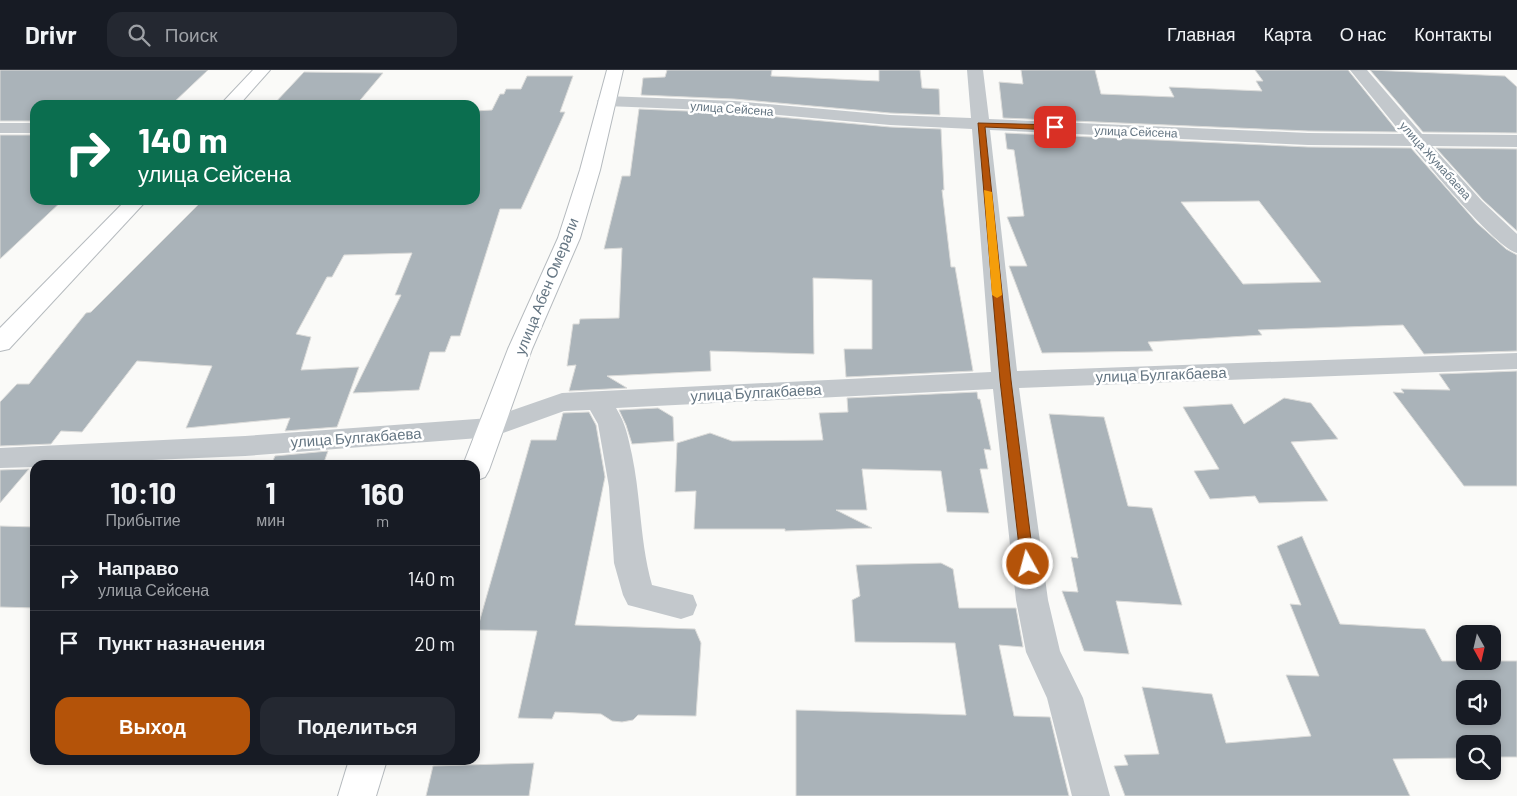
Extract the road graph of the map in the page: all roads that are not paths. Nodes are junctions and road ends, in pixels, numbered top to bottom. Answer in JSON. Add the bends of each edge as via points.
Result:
{"nodes":[{"id":1,"x":262,"y":70,"type":"edge"},
{"id":2,"x":615,"y":70,"type":"edge"},
{"id":3,"x":975,"y":70,"type":"edge"},
{"id":4,"x":1358,"y":70,"type":"edge"},
{"id":5,"x":235,"y":100,"type":"edge"},
{"id":6,"x":606,"y":101,"type":"junction"},
{"id":7,"x":981,"y":124,"type":"junction"},
{"id":8,"x":0,"y":128,"type":"edge"},
{"id":9,"x":30,"y":128,"type":"edge"},
{"id":10,"x":1418,"y":141,"type":"junction"},
{"id":11,"x":1517,"y":141,"type":"edge"},
{"id":12,"x":133,"y":205,"type":"edge"},
{"id":13,"x":1517,"y":246,"type":"edge"},
{"id":14,"x":0,"y":344,"type":"edge"},
{"id":15,"x":1517,"y":361,"type":"edge"},
{"id":16,"x":1005,"y":380,"type":"junction"},
{"id":17,"x":597,"y":400,"type":"junction"},
{"id":18,"x":492,"y":427,"type":"junction"},
{"id":19,"x":0,"y":458,"type":"edge"},
{"id":20,"x":479,"y":460,"type":"edge"},
{"id":21,"x":681,"y":605,"type":"dead end"},
{"id":22,"x":366,"y":765,"type":"edge"},
{"id":23,"x":357,"y":796,"type":"edge"},
{"id":24,"x":1091,"y":796,"type":"edge"}],
"edges":[{"from":1,"to":5,"type":"main road"},
{"from":2,"to":6,"type":"main road","name":"улица Абен Омерали"},
{"from":3,"to":7,"type":"street"},
{"from":4,"to":10,"type":"street","name":"улица Жумабаева"},
{"from":6,"to":7,"type":"street","name":"улица Сейсена","via":[[734,106],[890,120]]},
{"from":6,"to":18,"type":"main road","name":"улица Абен Омерали","via":[[590,170],[569,238],[520,349]]},
{"from":7,"to":10,"type":"street","name":"улица Сейсена"},
{"from":7,"to":16,"type":"street"},
{"from":8,"to":9,"type":"street"},
{"from":10,"to":11,"type":"street","name":"улица Сейсена"},
{"from":10,"to":13,"type":"street","name":"улица Жумабаева"},
{"from":12,"to":14,"type":"main road"},
{"from":15,"to":16,"type":"street","name":"улица Булгакбаева"},
{"from":16,"to":17,"type":"street","name":"улица Булгакбаева"},
{"from":16,"to":24,"type":"street","via":[[1032,600],[1042,652],[1065,698]]},
{"from":17,"to":18,"type":"street","name":"улица Булгакбаева","via":[[562,402]]},
{"from":17,"to":21,"type":"street","via":[[612,424],[624,487],[630,563],[639,595]]},
{"from":18,"to":19,"type":"street","name":"улица Булгакбаева","via":[[245,446]]},
{"from":18,"to":20,"type":"main road","name":"улица Абен Омерали"},
{"from":22,"to":23,"type":"main road"}]}
